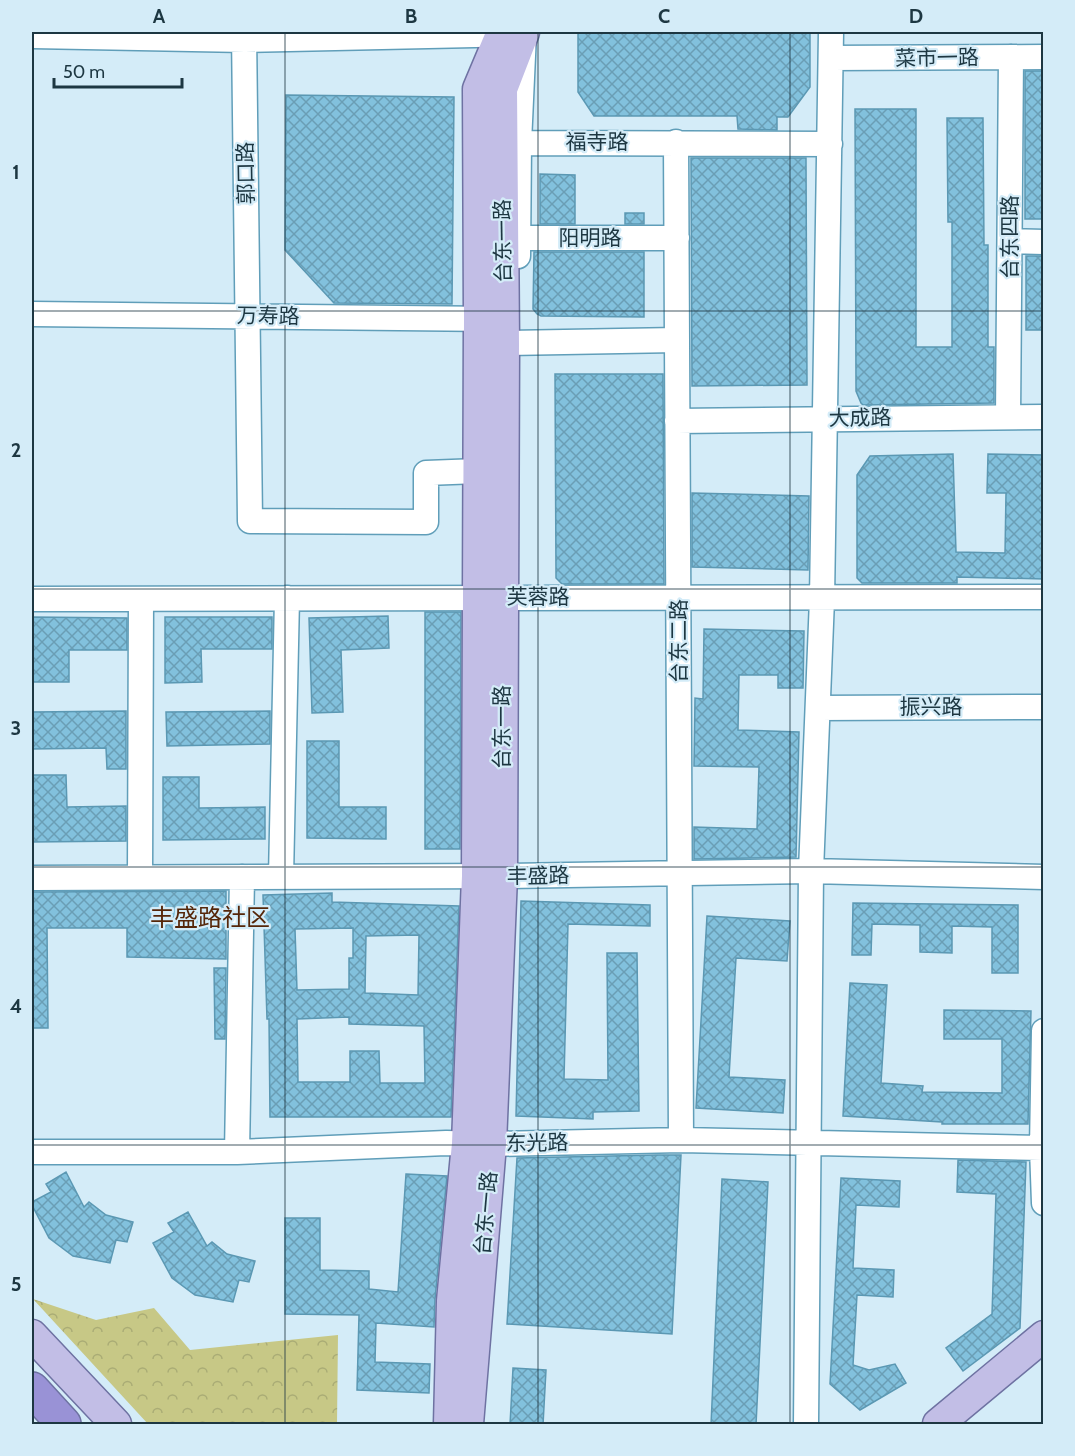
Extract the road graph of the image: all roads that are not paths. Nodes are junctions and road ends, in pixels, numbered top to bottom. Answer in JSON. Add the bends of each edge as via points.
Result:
{"nodes":[{"id":1,"x":831,"y":32,"type":"edge"},
{"id":2,"x":513,"y":33,"type":"edge"},
{"id":3,"x":32,"y":36,"type":"edge"},
{"id":4,"x":245,"y":36,"type":"edge"},
{"id":5,"x":1001,"y":57,"type":"junction"},
{"id":6,"x":1044,"y":57,"type":"edge"},
{"id":7,"x":831,"y":58,"type":"junction"},
{"id":8,"x":676,"y":142,"type":"junction"},
{"id":9,"x":519,"y":143,"type":"junction"},
{"id":10,"x":830,"y":144,"type":"junction"},
{"id":11,"x":510,"y":238,"type":"junction"},
{"id":12,"x":677,"y":238,"type":"junction"},
{"id":13,"x":1010,"y":242,"type":"junction"},
{"id":14,"x":1044,"y":242,"type":"edge"},
{"id":15,"x":32,"y":314,"type":"edge"},
{"id":16,"x":248,"y":315,"type":"junction"},
{"id":17,"x":501,"y":331,"type":"junction"},
{"id":18,"x":677,"y":340,"type":"junction"},
{"id":19,"x":1008,"y":417,"type":"junction"},
{"id":20,"x":1044,"y":417,"type":"edge"},
{"id":21,"x":824,"y":419,"type":"junction"},
{"id":22,"x":677,"y":421,"type":"junction"},
{"id":23,"x":478,"y":471,"type":"junction"},
{"id":24,"x":491,"y":597,"type":"junction"},
{"id":25,"x":1044,"y":597,"type":"edge"},
{"id":26,"x":287,"y":598,"type":"junction"},
{"id":27,"x":687,"y":598,"type":"junction"},
{"id":28,"x":32,"y":599,"type":"edge"},
{"id":29,"x":141,"y":599,"type":"junction"},
{"id":30,"x":822,"y":599,"type":"junction"},
{"id":31,"x":1044,"y":707,"type":"edge"},
{"id":32,"x":818,"y":708,"type":"junction"},
{"id":33,"x":811,"y":872,"type":"junction"},
{"id":34,"x":680,"y":874,"type":"junction"},
{"id":35,"x":489,"y":876,"type":"junction"},
{"id":36,"x":242,"y":877,"type":"junction"},
{"id":37,"x":281,"y":877,"type":"junction"},
{"id":38,"x":1044,"y":877,"type":"edge"},
{"id":39,"x":32,"y":878,"type":"edge"},
{"id":40,"x":140,"y":878,"type":"junction"},
{"id":41,"x":1044,"y":1031,"type":"edge"},
{"id":42,"x":681,"y":1140,"type":"junction"},
{"id":43,"x":809,"y":1143,"type":"junction"},
{"id":44,"x":479,"y":1144,"type":"junction"},
{"id":45,"x":1042,"y":1148,"type":"junction"},
{"id":46,"x":32,"y":1152,"type":"edge"},
{"id":47,"x":237,"y":1152,"type":"junction"},
{"id":48,"x":1044,"y":1203,"type":"edge"},
{"id":49,"x":32,"y":1335,"type":"edge"},
{"id":50,"x":1044,"y":1336,"type":"edge"},
{"id":51,"x":474,"y":1350,"type":"junction"},
{"id":52,"x":32,"y":1357,"type":"edge"},
{"id":53,"x":32,"y":1389,"type":"edge"},
{"id":54,"x":967,"y":1399,"type":"junction"},
{"id":55,"x":64,"y":1425,"type":"edge"},
{"id":56,"x":93,"y":1425,"type":"edge"},
{"id":57,"x":116,"y":1425,"type":"edge"},
{"id":58,"x":448,"y":1425,"type":"edge"},
{"id":59,"x":468,"y":1425,"type":"edge"},
{"id":60,"x":484,"y":1425,"type":"edge"},
{"id":61,"x":806,"y":1425,"type":"edge"},
{"id":62,"x":922,"y":1425,"type":"edge"},
{"id":63,"x":938,"y":1425,"type":"edge"},
{"id":64,"x":945,"y":1425,"type":"edge"}],
"edges":[{"from":1,"to":7,"type":"street"},
{"from":2,"to":4,"type":"street"},
{"from":2,"to":9,"type":"street"},
{"from":2,"to":11,"type":"main road","name":"台东一路","via":[[502,89]]},
{"from":2,"to":17,"type":"main road","name":"台东一路","via":[[478,89]]},
{"from":3,"to":4,"type":"street"},
{"from":4,"to":16,"type":"street","name":"郭口路"},
{"from":5,"to":6,"type":"street","name":"菜市一路"},
{"from":5,"to":7,"type":"street","name":"菜市一路"},
{"from":5,"to":13,"type":"street","name":"台东四路"},
{"from":7,"to":10,"type":"street"},
{"from":8,"to":9,"type":"street","name":"福寺路"},
{"from":8,"to":10,"type":"street","name":"福寺路"},
{"from":8,"to":12,"type":"street","name":"台东二路"},
{"from":9,"to":11,"type":"street"},
{"from":10,"to":21,"type":"street"},
{"from":11,"to":12,"type":"street","name":"阳明路"},
{"from":11,"to":17,"type":"main road","name":"台东一路"},
{"from":12,"to":18,"type":"street","name":"台东二路"},
{"from":13,"to":14,"type":"street"},
{"from":13,"to":19,"type":"street","name":"台东四路"},
{"from":15,"to":16,"type":"street","name":"万寿路"},
{"from":16,"to":17,"type":"street","name":"万寿路"},
{"from":16,"to":23,"type":"street","name":"郭口路","via":[[250,521],[426,522],[426,472]]},
{"from":17,"to":18,"type":"street","name":"万寿路"},
{"from":17,"to":23,"type":"main road","name":"台东一路"},
{"from":17,"to":24,"type":"main road","name":"台东一路"},
{"from":18,"to":22,"type":"street","name":"台东二路"},
{"from":19,"to":20,"type":"street","name":"大成路"},
{"from":19,"to":21,"type":"street","name":"大成路"},
{"from":21,"to":22,"type":"street","name":"大成路"},
{"from":21,"to":30,"type":"street"},
{"from":22,"to":27,"type":"street","name":"台东二路"},
{"from":23,"to":24,"type":"main road","name":"台东一路"},
{"from":24,"to":26,"type":"street","name":"芙蓉路"},
{"from":24,"to":27,"type":"street","name":"芙蓉路"},
{"from":24,"to":35,"type":"main road","name":"台东一路"},
{"from":25,"to":30,"type":"street","name":"芙蓉路"},
{"from":26,"to":29,"type":"street","name":"芙蓉路"},
{"from":26,"to":37,"type":"street"},
{"from":27,"to":30,"type":"street","name":"芙蓉路"},
{"from":27,"to":34,"type":"street","name":"台东二路"},
{"from":28,"to":29,"type":"street","name":"芙蓉路"},
{"from":29,"to":40,"type":"street"},
{"from":30,"to":32,"type":"street"},
{"from":31,"to":32,"type":"street","name":"振兴路"},
{"from":32,"to":33,"type":"street"},
{"from":33,"to":34,"type":"street","name":"丰盛路"},
{"from":33,"to":38,"type":"street","name":"丰盛路"},
{"from":33,"to":43,"type":"street"},
{"from":34,"to":35,"type":"street","name":"丰盛路"},
{"from":34,"to":42,"type":"street","name":"台东二路"},
{"from":35,"to":37,"type":"street","name":"丰盛路"},
{"from":35,"to":44,"type":"main road","name":"台东一路"},
{"from":36,"to":37,"type":"street","name":"丰盛路"},
{"from":36,"to":40,"type":"street","name":"丰盛路"},
{"from":36,"to":47,"type":"street"},
{"from":39,"to":40,"type":"street","name":"丰盛路"},
{"from":41,"to":45,"type":"street"},
{"from":42,"to":43,"type":"street","name":"东光路"},
{"from":42,"to":44,"type":"street","name":"东光路"},
{"from":43,"to":45,"type":"street","name":"东光路"},
{"from":43,"to":61,"type":"street"},
{"from":44,"to":47,"type":"street","name":"东光路"},
{"from":44,"to":51,"type":"main road","name":"台东一路"},
{"from":44,"to":58,"type":"main road","name":"台东一路","via":[[452,1301]]},
{"from":45,"to":48,"type":"street"},
{"from":46,"to":47,"type":"street","name":"东光路"},
{"from":49,"to":57,"type":"main road"},
{"from":50,"to":54,"type":"main road"},
{"from":51,"to":59,"type":"main road"},
{"from":51,"to":60,"type":"main road","name":"台东一路","via":[[484,1384]]},
{"from":52,"to":56,"type":"main road"},
{"from":53,"to":55,"type":"highway"},
{"from":54,"to":62,"type":"main road"},
{"from":54,"to":63,"type":"main road"},
{"from":54,"to":64,"type":"main road"}]}
